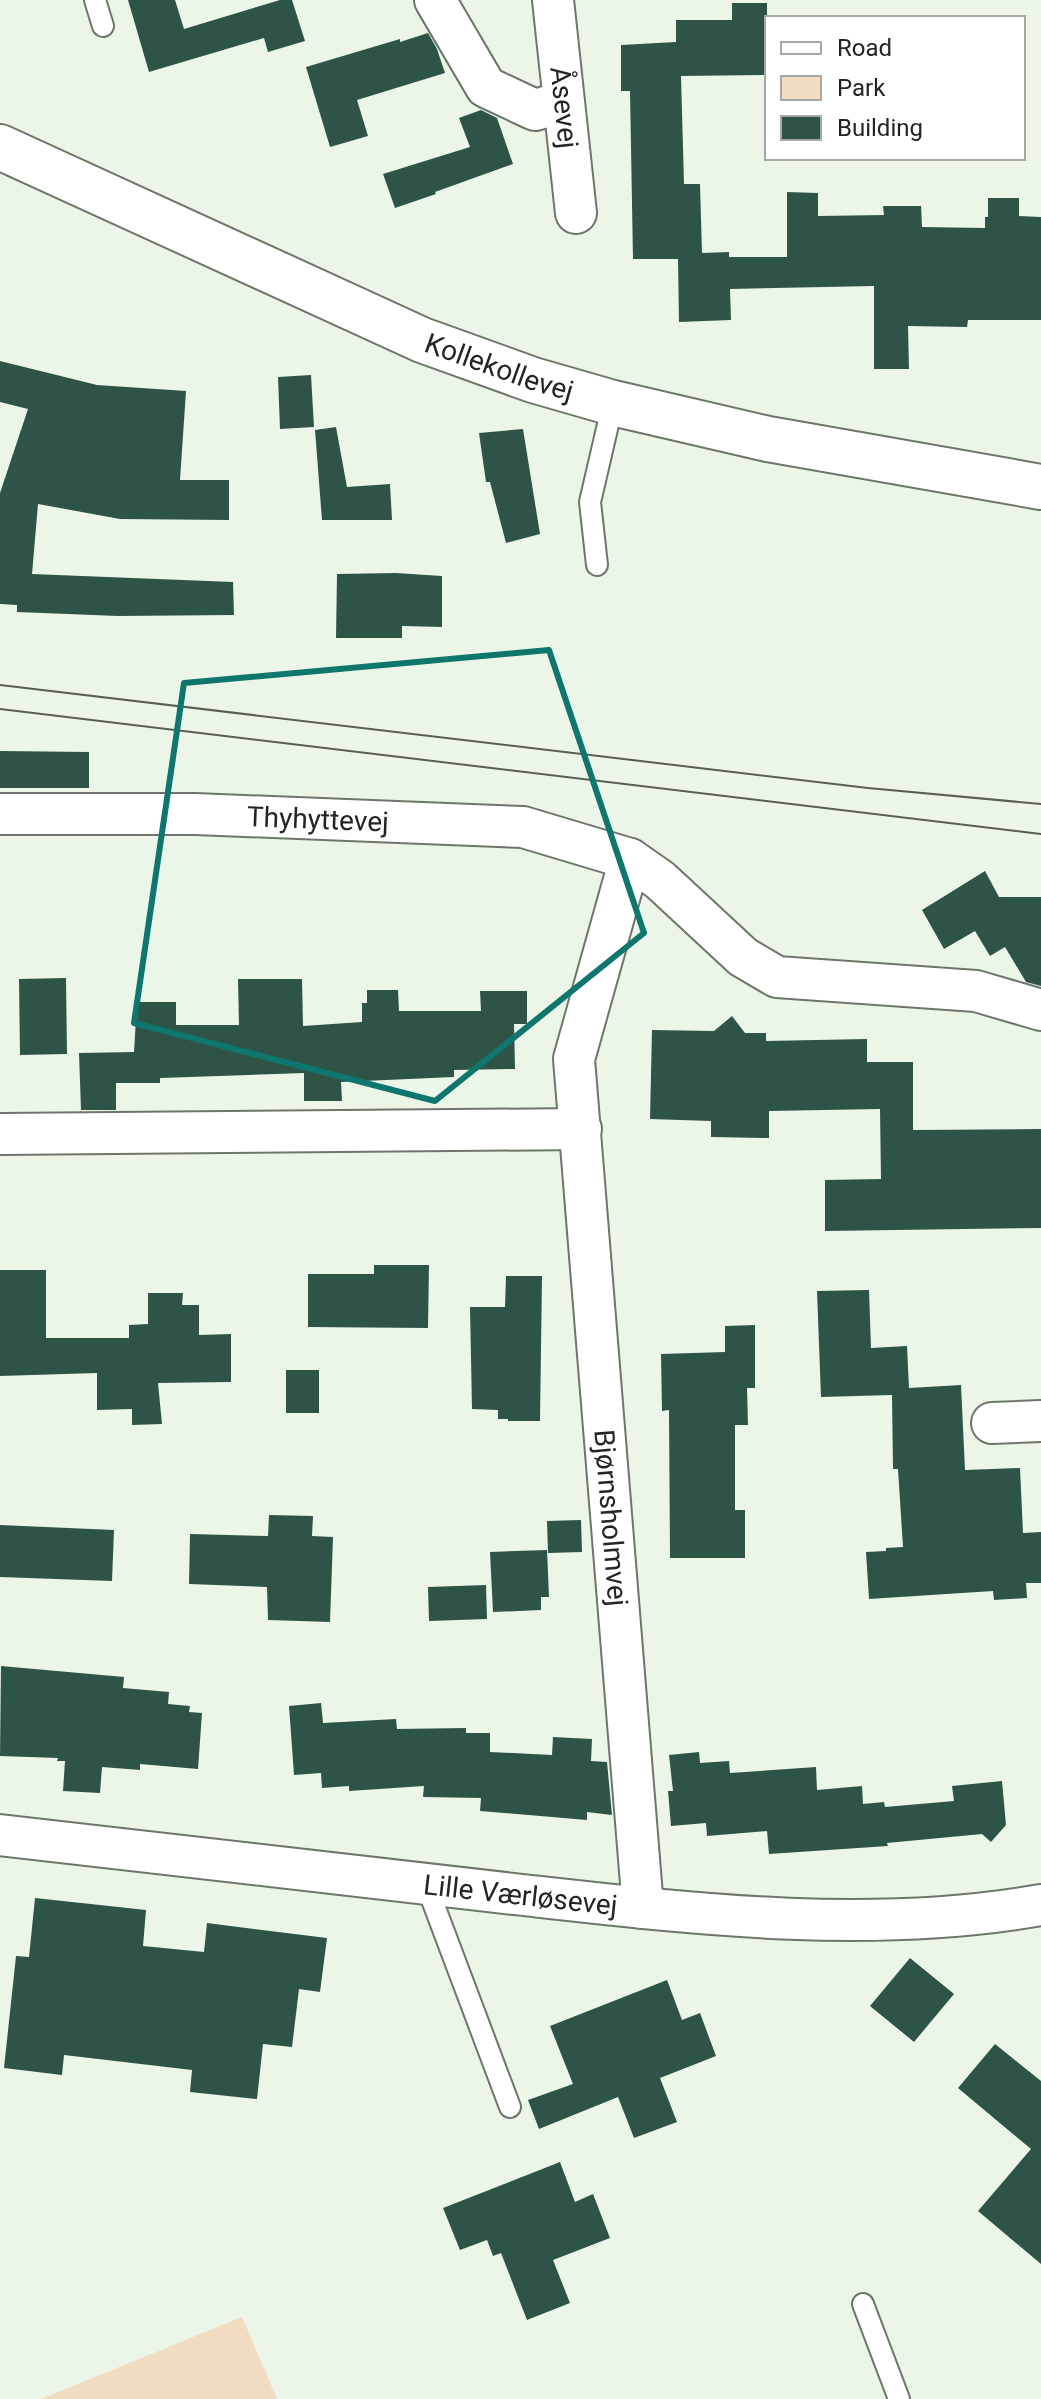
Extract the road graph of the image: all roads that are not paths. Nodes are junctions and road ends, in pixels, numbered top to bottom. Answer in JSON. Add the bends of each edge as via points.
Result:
{"nodes":[{"id":1,"x":95,"y":0,"type":"edge"},
{"id":2,"x":435,"y":0,"type":"edge"},
{"id":3,"x":553,"y":0,"type":"edge"},
{"id":4,"x":103,"y":26,"type":"dead end"},
{"id":5,"x":563,"y":102,"type":"junction"},
{"id":6,"x":0,"y":147,"type":"edge"},
{"id":7,"x":576,"y":213,"type":"dead end"},
{"id":8,"x":613,"y":403,"type":"junction"},
{"id":9,"x":1039,"y":482,"type":"edge"},
{"id":10,"x":597,"y":565,"type":"dead end"},
{"id":11,"x":0,"y":814,"type":"edge"},
{"id":12,"x":630,"y":859,"type":"junction"},
{"id":13,"x":1041,"y":1010,"type":"edge"},
{"id":14,"x":581,"y":1129,"type":"junction"},
{"id":15,"x":0,"y":1134,"type":"edge"},
{"id":16,"x":1041,"y":1421,"type":"edge"},
{"id":17,"x":992,"y":1423,"type":"dead end"},
{"id":18,"x":0,"y":1835,"type":"edge"},
{"id":19,"x":426,"y":1884,"type":"junction"},
{"id":20,"x":1041,"y":1905,"type":"edge"},
{"id":21,"x":643,"y":1908,"type":"junction"},
{"id":22,"x":510,"y":2107,"type":"dead end"},
{"id":23,"x":863,"y":2304,"type":"dead end"},
{"id":24,"x":899,"y":2399,"type":"edge"}],
"edges":[{"from":1,"to":4,"type":"lane"},
{"from":2,"to":5,"type":"street","via":[[486,87],[535,110]]},
{"from":3,"to":5,"type":"street","name":"Åsevej"},
{"from":5,"to":7,"type":"street","name":"Åsevej"},
{"from":6,"to":8,"type":"street","name":"Kollekollevej","via":[[422,340]]},
{"from":8,"to":9,"type":"street","name":"Kollekollevej","via":[[768,439]]},
{"from":8,"to":10,"type":"lane","via":[[590,502]]},
{"from":11,"to":12,"type":"street","name":"Thyhyttevej","via":[[195,814],[523,827]]},
{"from":12,"to":13,"type":"street","name":"Thyhyttevej","via":[[743,957],[777,977],[976,991]]},
{"from":12,"to":14,"type":"street","name":"Bjørnsholmvej","via":[[574,1059]]},
{"from":14,"to":15,"type":"street"},
{"from":14,"to":21,"type":"street","name":"Bjørnsholmvej"},
{"from":16,"to":17,"type":"street"},
{"from":18,"to":19,"type":"street","name":"Lille Værløsevej"},
{"from":19,"to":21,"type":"street","name":"Lille Værløsevej"},
{"from":19,"to":22,"type":"lane"},
{"from":20,"to":21,"type":"street","name":"Lille Værløsevej","via":[[908,1920]]},
{"from":23,"to":24,"type":"lane"}]}
